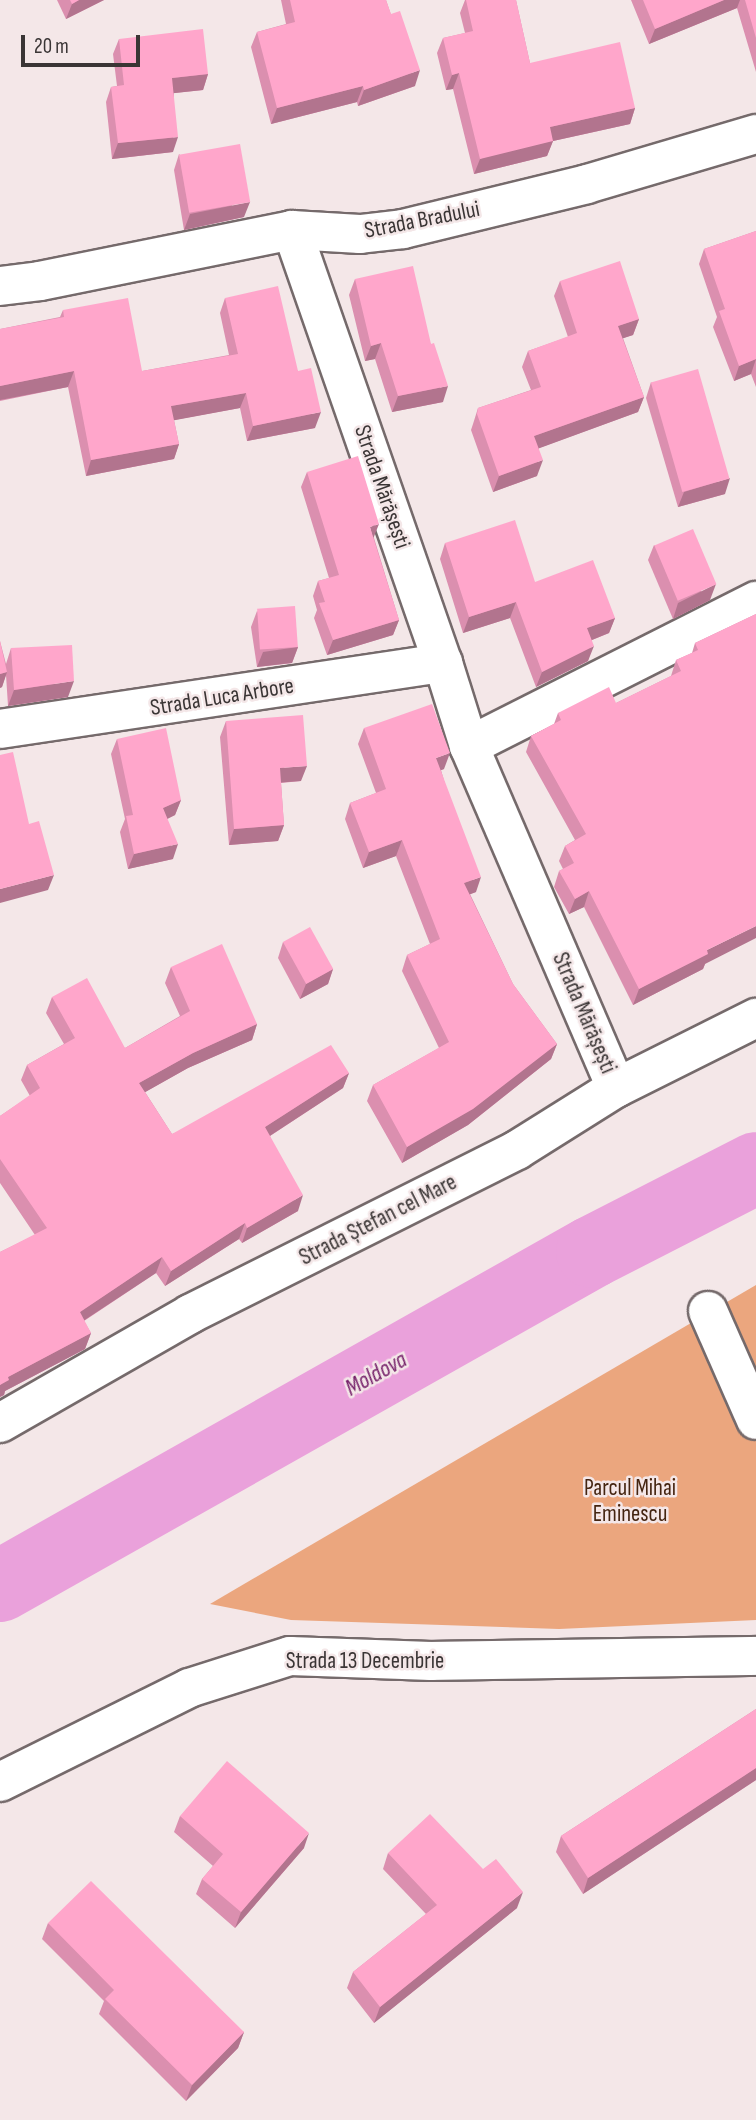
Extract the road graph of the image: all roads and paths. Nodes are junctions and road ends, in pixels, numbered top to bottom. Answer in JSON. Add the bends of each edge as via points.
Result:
{"nodes":[{"id":1,"x":756,"y":134,"type":"edge"},
{"id":2,"x":292,"y":230,"type":"junction"},
{"id":3,"x":0,"y":286,"type":"edge"},
{"id":4,"x":756,"y":601,"type":"edge"},
{"id":5,"x":443,"y":663,"type":"junction"},
{"id":6,"x":0,"y":729,"type":"edge"},
{"id":7,"x":469,"y":746,"type":"junction"},
{"id":8,"x":756,"y":1017,"type":"edge"},
{"id":9,"x":616,"y":1088,"type":"junction"},
{"id":10,"x":708,"y":1311,"type":"dead end"},
{"id":11,"x":756,"y":1420,"type":"edge"},
{"id":12,"x":0,"y":1423,"type":"edge"},
{"id":13,"x":756,"y":1656,"type":"edge"},
{"id":14,"x":0,"y":1782,"type":"edge"}],
"edges":[{"from":1,"to":2,"type":"street","name":"Strada Bradului","via":[[587,184],[403,229],[360,234]]},
{"from":2,"to":3,"type":"street","name":"Strada Bradului"},
{"from":2,"to":5,"type":"street","name":"Strada Mărășești"},
{"from":4,"to":7,"type":"street"},
{"from":5,"to":6,"type":"street","name":"Strada Luca Arbore"},
{"from":5,"to":7,"type":"street","name":"Strada Mărășești"},
{"from":7,"to":9,"type":"street","name":"Strada Mărășești"},
{"from":8,"to":9,"type":"street","name":"Strada Ștefan cel Mare"},
{"from":9,"to":12,"type":"street","name":"Strada Ștefan cel Mare","via":[[517,1150],[190,1314]]},
{"from":10,"to":11,"type":"street"},
{"from":13,"to":14,"type":"street","name":"Strada 13 Decembrie","via":[[432,1661],[290,1656],[189,1688]]}]}
